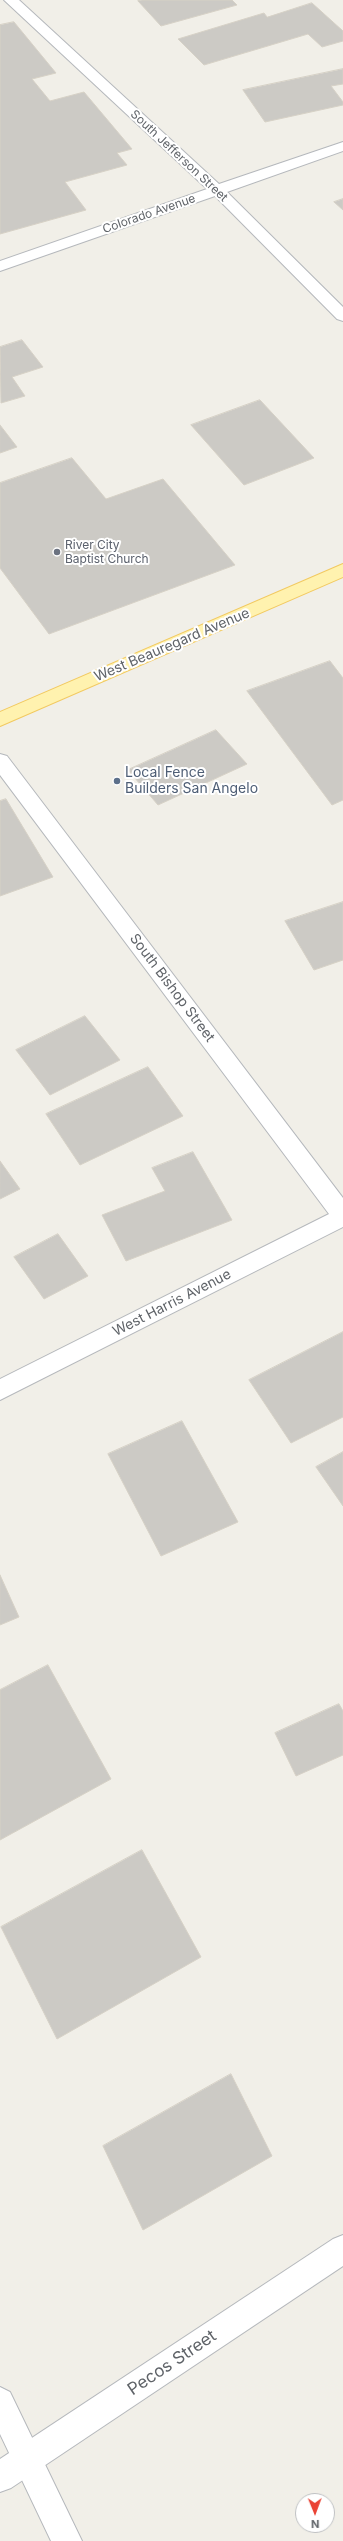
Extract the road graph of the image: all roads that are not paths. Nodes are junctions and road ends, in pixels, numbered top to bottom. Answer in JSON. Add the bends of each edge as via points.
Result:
{"nodes":[{"id":1,"x":11,"y":0,"type":"edge"},
{"id":2,"x":343,"y":146,"type":"edge"},
{"id":3,"x":217,"y":190,"type":"junction"},
{"id":4,"x":0,"y":266,"type":"edge"},
{"id":5,"x":343,"y":316,"type":"edge"},
{"id":6,"x":343,"y":570,"type":"edge"},
{"id":7,"x":0,"y":719,"type":"edge"},
{"id":8,"x":0,"y":761,"type":"edge"},
{"id":9,"x":343,"y":1216,"type":"edge"},
{"id":10,"x":0,"y":1390,"type":"edge"},
{"id":11,"x":343,"y":2249,"type":"edge"},
{"id":12,"x":0,"y":2402,"type":"edge"},
{"id":13,"x":27,"y":2459,"type":"junction"},
{"id":14,"x":0,"y":2477,"type":"edge"},
{"id":15,"x":67,"y":2541,"type":"edge"}],
"edges":[{"from":1,"to":3,"type":"street","name":"South Jefferson Street"},
{"from":2,"to":3,"type":"street","name":"Colorado Avenue"},
{"from":3,"to":4,"type":"street","name":"Colorado Avenue"},
{"from":3,"to":5,"type":"street","name":"South Jefferson Street"},
{"from":6,"to":7,"type":"main road","name":"West Beauregard Avenue"},
{"from":8,"to":9,"type":"street","name":"South Bishop Street"},
{"from":9,"to":10,"type":"street","name":"West Harris Avenue"},
{"from":11,"to":13,"type":"street","name":"Pecos Street"},
{"from":12,"to":13,"type":"street"},
{"from":13,"to":14,"type":"street","name":"Pecos Street"},
{"from":13,"to":15,"type":"street"}]}
